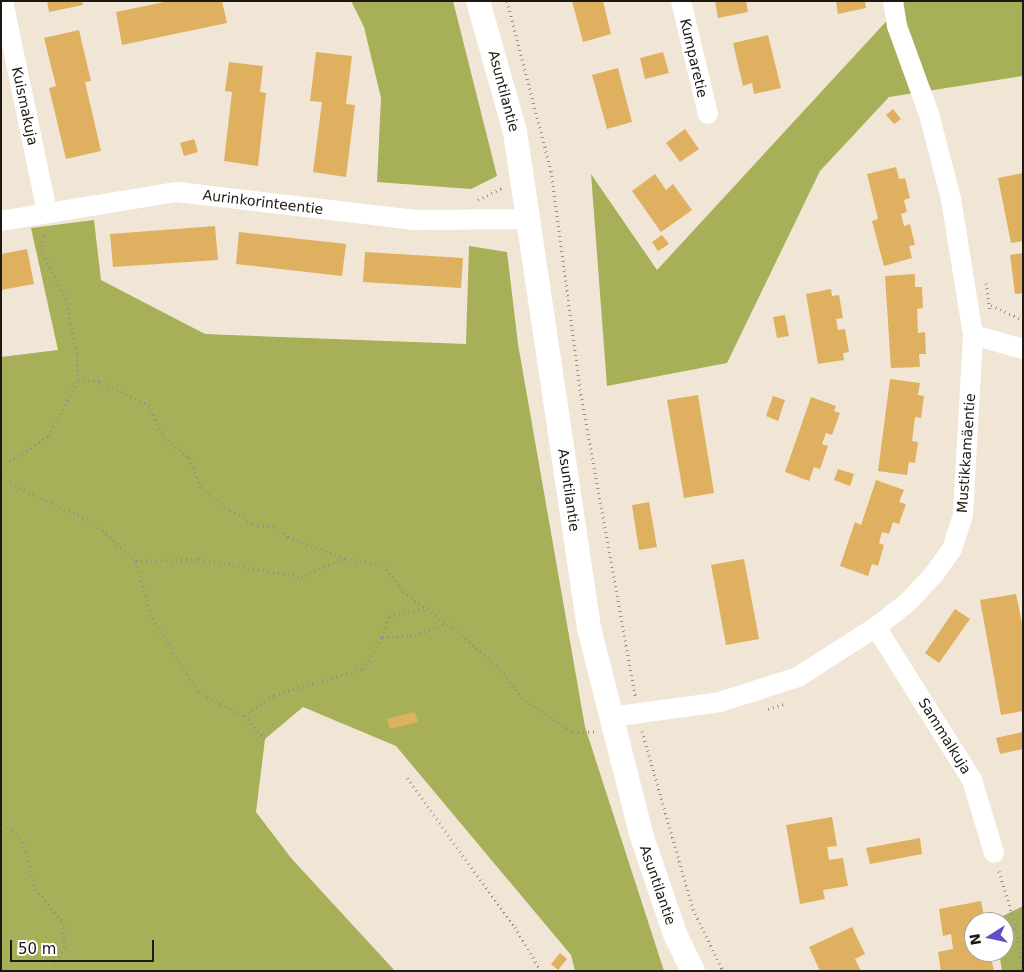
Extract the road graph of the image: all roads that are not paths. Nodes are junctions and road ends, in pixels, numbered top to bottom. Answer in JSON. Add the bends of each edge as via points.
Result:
{"nodes":[{"id":1,"x":3,"y":1,"type":"edge"},
{"id":2,"x":478,"y":1,"type":"edge"},
{"id":3,"x":681,"y":1,"type":"edge"},
{"id":4,"x":893,"y":1,"type":"edge"},
{"id":5,"x":708,"y":114,"type":"dead end"},
{"id":6,"x":47,"y":211,"type":"junction"},
{"id":7,"x":527,"y":220,"type":"junction"},
{"id":8,"x":1,"y":221,"type":"edge"},
{"id":9,"x":980,"y":337,"type":"junction"},
{"id":10,"x":1023,"y":349,"type":"edge"},
{"id":11,"x":876,"y":627,"type":"junction"},
{"id":12,"x":612,"y":723,"type":"junction"},
{"id":13,"x":994,"y":853,"type":"road end"},
{"id":14,"x":693,"y":971,"type":"edge"}],
"edges":[{"from":1,"to":6,"type":"street","name":"Kuismakuja"},
{"from":2,"to":7,"type":"street","name":"Asuntilantie","via":[[515,132]]},
{"from":3,"to":5,"type":"street","name":"Kumparetie"},
{"from":4,"to":9,"type":"street","name":"Mustikkamäentie","via":[[897,26],[929,114],[952,199]]},
{"from":6,"to":7,"type":"street","name":"Aurinkorinteentie","via":[[177,192],[415,220]]},
{"from":6,"to":8,"type":"street","name":"Aurinkorinteentie"},
{"from":7,"to":12,"type":"street","name":"Asuntilantie","via":[[589,628]]},
{"from":9,"to":10,"type":"street"},
{"from":9,"to":11,"type":"street","name":"Mustikkamäentie","via":[[964,506],[952,549],[908,602]]},
{"from":11,"to":12,"type":"street","name":"Mustikkamäentie","via":[[798,677],[720,702],[638,714]]},
{"from":11,"to":13,"type":"street","name":"Sammalkuja","via":[[972,780]]},
{"from":12,"to":14,"type":"street","name":"Asuntilantie","via":[[641,834],[674,934]]}]}
